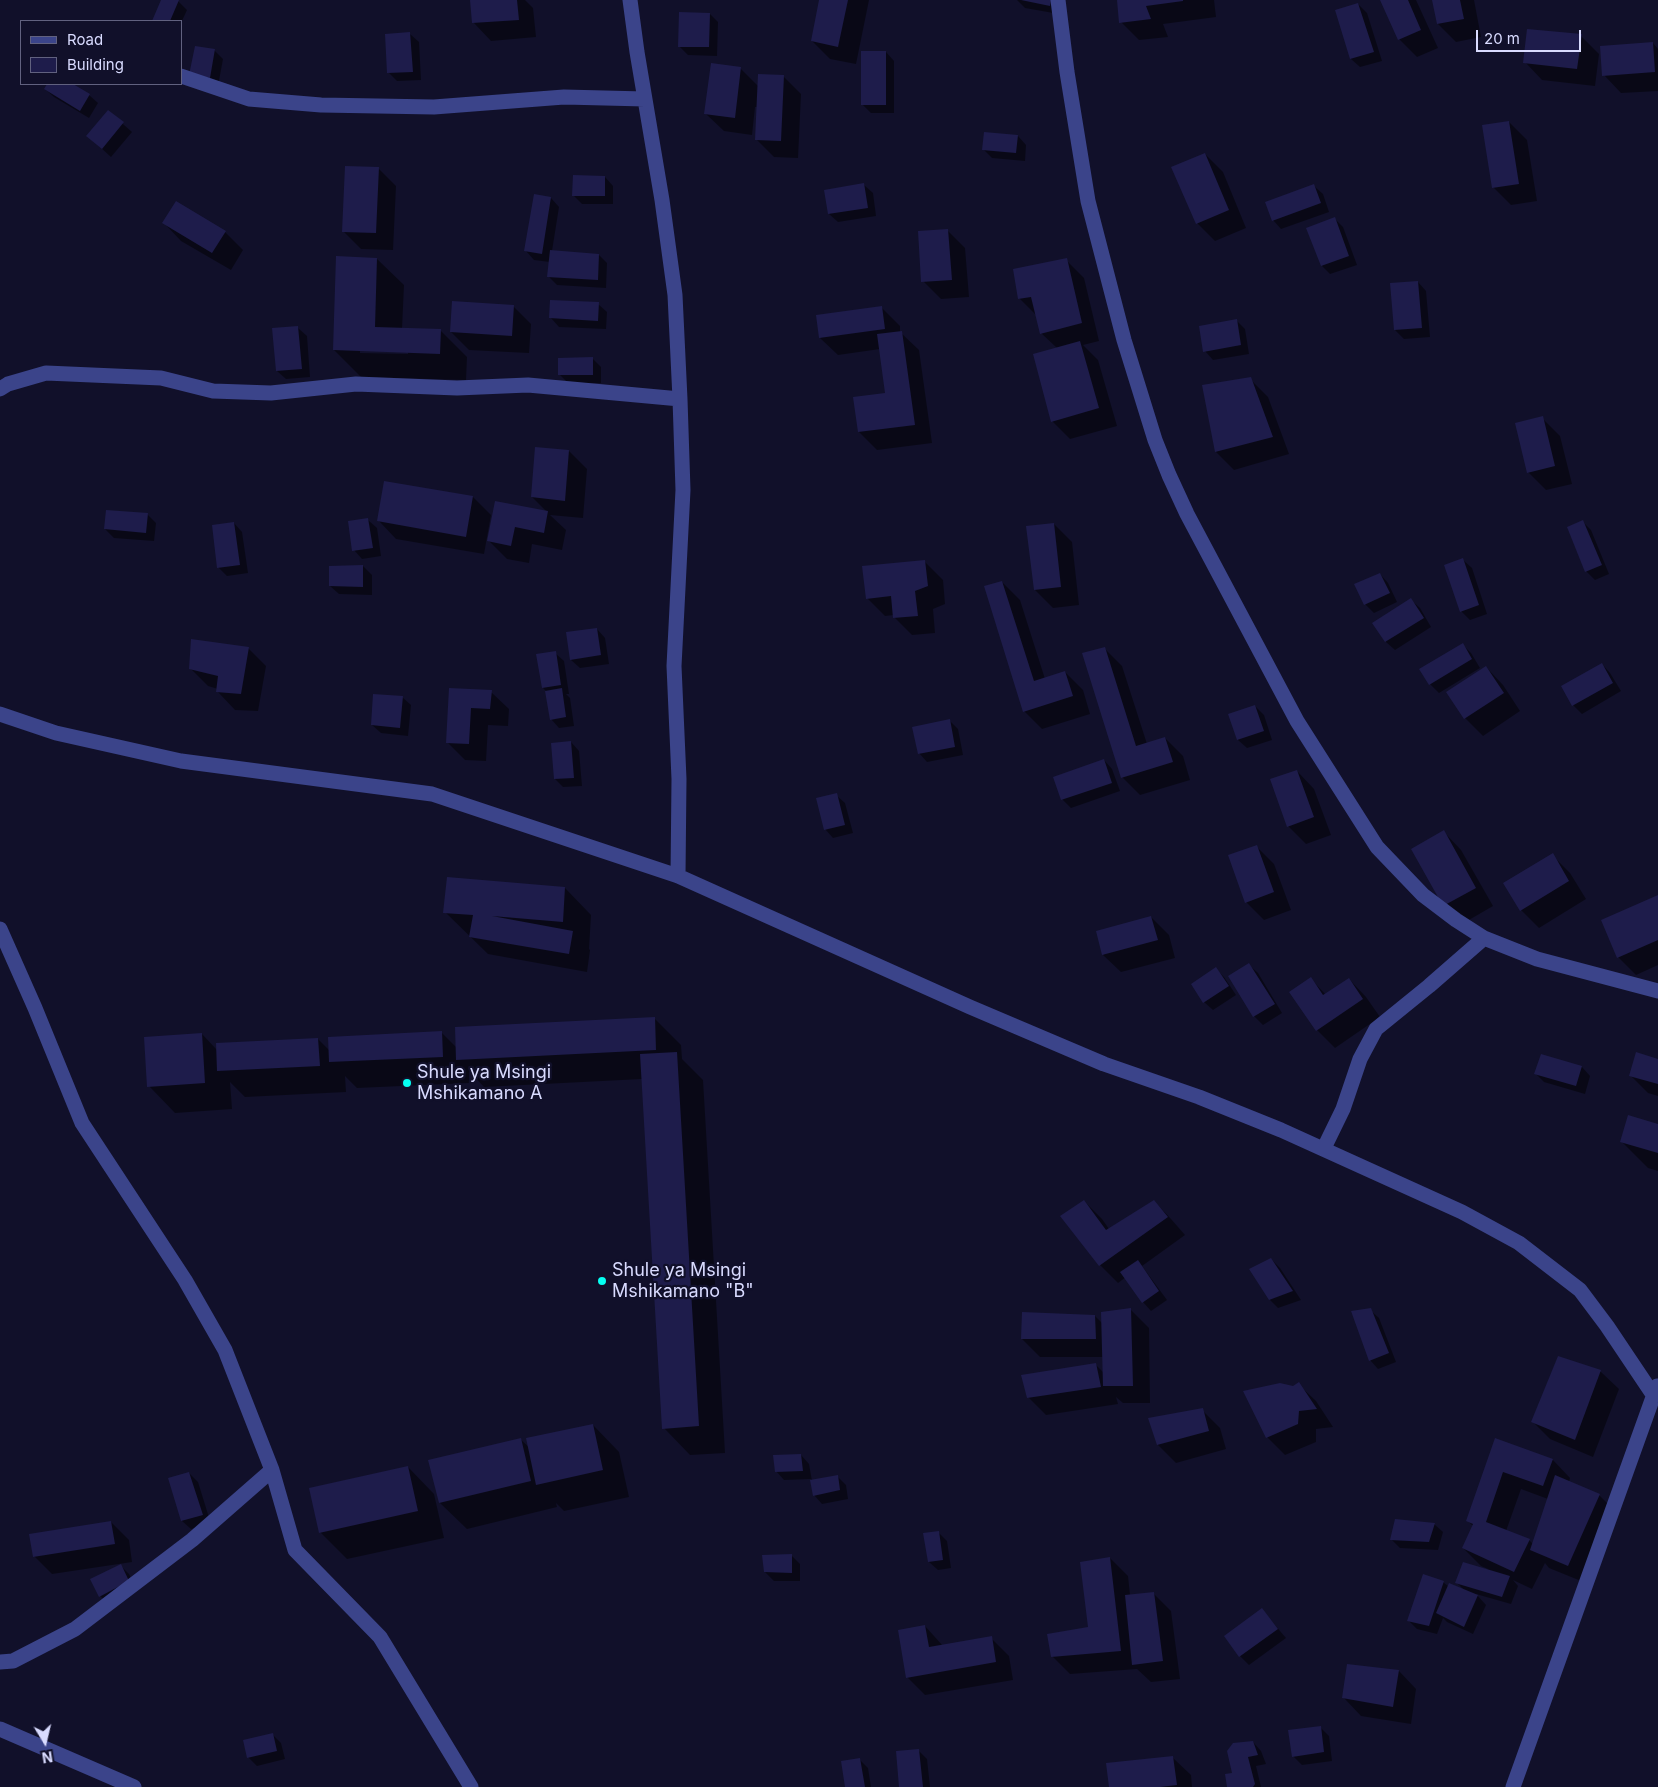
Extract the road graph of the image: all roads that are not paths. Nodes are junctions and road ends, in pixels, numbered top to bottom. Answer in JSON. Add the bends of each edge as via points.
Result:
{"nodes":[{"id":1,"x":630,"y":0,"type":"edge"},
{"id":2,"x":1058,"y":0,"type":"edge"},
{"id":3,"x":182,"y":76,"type":"edge"},
{"id":4,"x":645,"y":99,"type":"junction"},
{"id":5,"x":0,"y":389,"type":"edge"},
{"id":6,"x":680,"y":399,"type":"junction"},
{"id":7,"x":0,"y":714,"type":"edge"},
{"id":8,"x":678,"y":876,"type":"junction"},
{"id":9,"x":0,"y":929,"type":"edge"},
{"id":10,"x":1484,"y":938,"type":"junction"},
{"id":11,"x":1658,"y":991,"type":"edge"},
{"id":12,"x":1324,"y":1148,"type":"junction"},
{"id":13,"x":1656,"y":1390,"type":"edge"},
{"id":14,"x":272,"y":1470,"type":"junction"},
{"id":15,"x":0,"y":1662,"type":"edge"},
{"id":16,"x":0,"y":1729,"type":"edge"},
{"id":17,"x":134,"y":1787,"type":"edge"},
{"id":18,"x":471,"y":1787,"type":"edge"},
{"id":19,"x":1513,"y":1787,"type":"edge"}],
"edges":[{"from":1,"to":4,"type":"street"},
{"from":2,"to":10,"type":"street","via":[[1088,201],[1124,340],[1155,440],[1187,514],[1297,721],[1377,847],[1423,895]]},
{"from":3,"to":4,"type":"street","via":[[249,99],[322,105],[434,108],[564,98]]},
{"from":4,"to":6,"type":"street","via":[[674,295]]},
{"from":5,"to":6,"type":"street","via":[[46,373],[161,378],[213,391],[271,392],[356,384],[457,388],[528,385]]},
{"from":6,"to":8,"type":"street","via":[[684,490],[674,666],[679,779]]},
{"from":7,"to":8,"type":"street","via":[[56,733],[182,761],[432,794]]},
{"from":8,"to":12,"type":"street","via":[[1068,1049]]},
{"from":9,"to":14,"type":"street","via":[[82,1123],[184,1280],[224,1350]]},
{"from":10,"to":11,"type":"street","via":[[1537,959]]},
{"from":10,"to":12,"type":"street","via":[[1376,1029],[1360,1059],[1343,1109]]},
{"from":12,"to":13,"type":"street","via":[[1462,1212],[1518,1243],[1580,1290]]},
{"from":13,"to":19,"type":"street"},
{"from":14,"to":15,"type":"street","via":[[192,1540],[75,1629],[13,1661]]},
{"from":14,"to":18,"type":"street","via":[[295,1550],[380,1637]]},
{"from":16,"to":17,"type":"street"}]}
